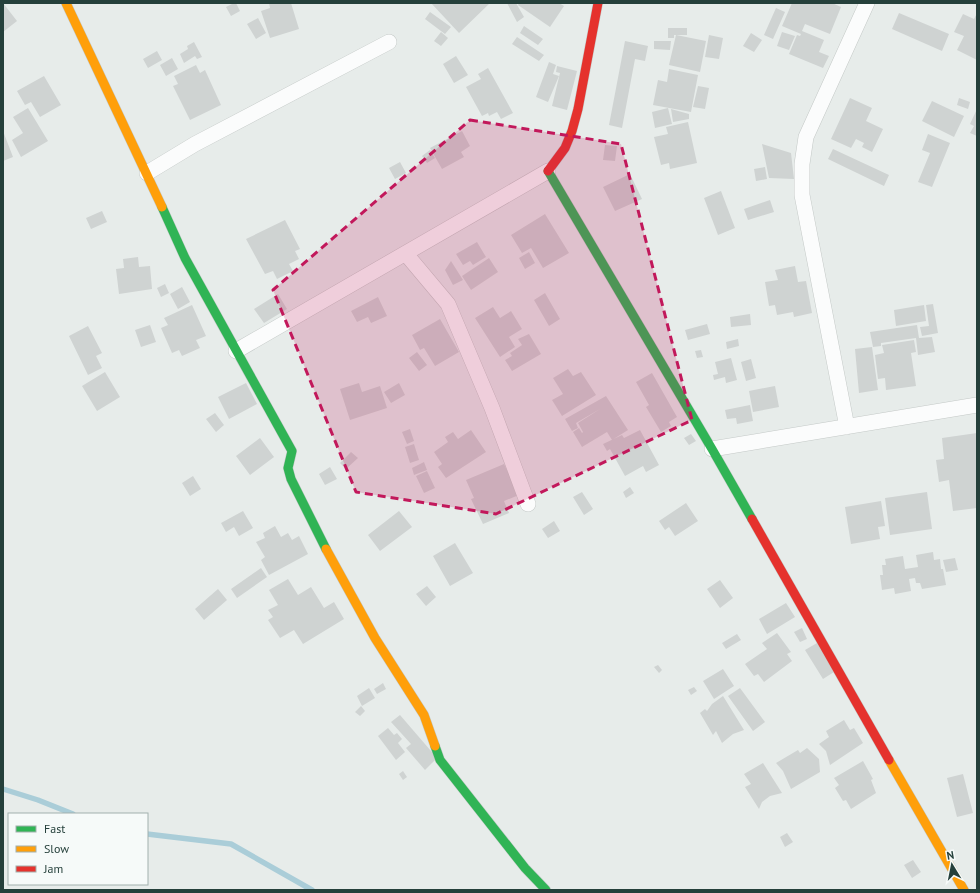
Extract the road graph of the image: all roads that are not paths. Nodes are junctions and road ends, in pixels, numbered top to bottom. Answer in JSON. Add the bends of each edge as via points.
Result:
{"nodes":[{"id":1,"x":66,"y":3,"type":"edge"},
{"id":2,"x":598,"y":3,"type":"edge"},
{"id":3,"x":867,"y":3,"type":"edge"},
{"id":4,"x":389,"y":42,"type":"dead end"},
{"id":5,"x":548,"y":171,"type":"junction"},
{"id":6,"x":147,"y":173,"type":"junction"},
{"id":7,"x":406,"y":254,"type":"junction"},
{"id":8,"x":236,"y":351,"type":"junction"},
{"id":9,"x":977,"y":405,"type":"edge"},
{"id":10,"x":847,"y":427,"type":"junction"},
{"id":11,"x":712,"y":449,"type":"junction"},
{"id":12,"x":528,"y":504,"type":"dead end"},
{"id":13,"x":546,"y":890,"type":"edge"},
{"id":14,"x":964,"y":890,"type":"edge"}],
"edges":[{"from":1,"to":6,"type":"street"},
{"from":2,"to":5,"type":"street","via":[[572,131],[565,148]]},
{"from":3,"to":10,"type":"street","via":[[806,137],[802,164],[802,195]]},
{"from":4,"to":6,"type":"street","via":[[201,141]]},
{"from":5,"to":7,"type":"street"},
{"from":5,"to":11,"type":"street"},
{"from":6,"to":8,"type":"street","via":[[185,258]]},
{"from":7,"to":8,"type":"street"},
{"from":7,"to":12,"type":"street","via":[[448,304],[492,408]]},
{"from":8,"to":13,"type":"street","via":[[292,451],[288,468],[291,479],[331,560],[375,638],[424,715],[440,760],[524,868]]},
{"from":9,"to":10,"type":"street"},
{"from":10,"to":11,"type":"street"},
{"from":11,"to":14,"type":"street"}]}
